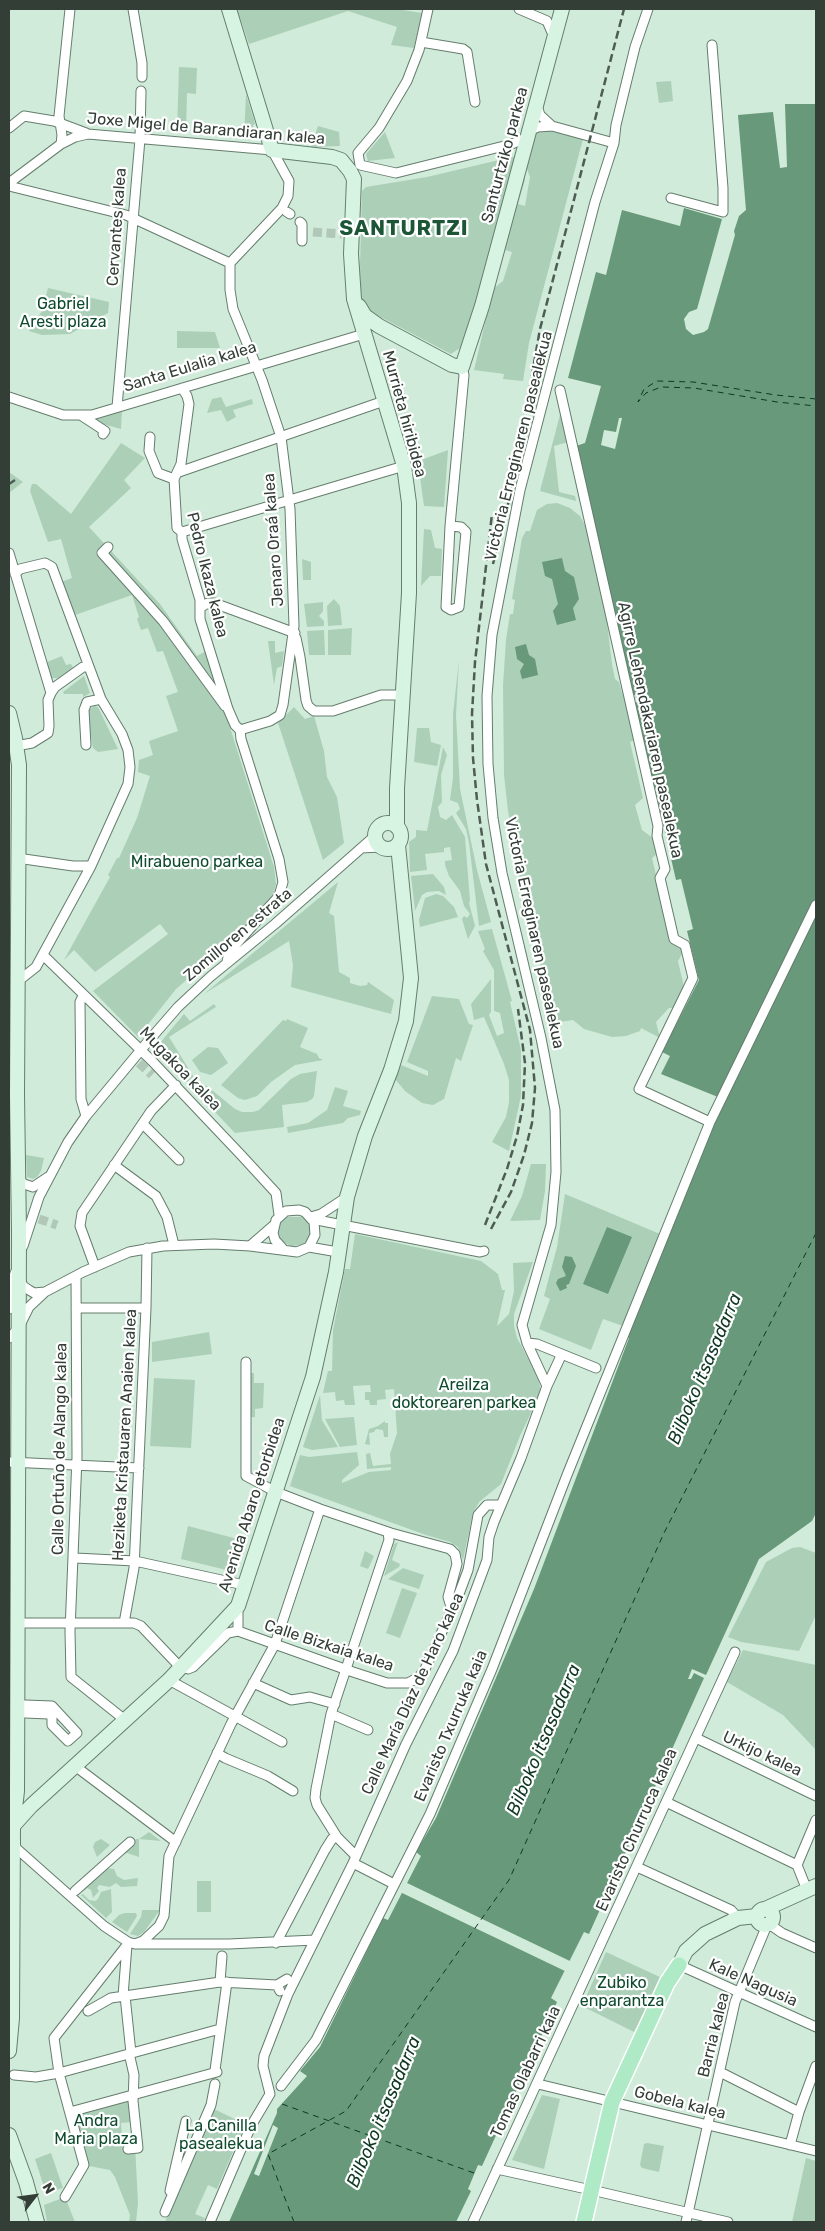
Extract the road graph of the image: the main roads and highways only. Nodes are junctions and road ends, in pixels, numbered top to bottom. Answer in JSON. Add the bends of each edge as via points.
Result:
{"nodes":[{"id":1,"x":614,"y":2103,"type":"junction"},
{"id":2,"x":593,"y":2190,"type":"junction"},
{"id":3,"x":584,"y":2222,"type":"edge"},
{"id":4,"x":589,"y":2222,"type":"edge"}],
"edges":[{"from":1,"to":1,"type":"main road","via":[[679,1965],[630,2053]]},
{"from":1,"to":2,"type":"main road"},
{"from":2,"to":3,"type":"main road"},
{"from":2,"to":4,"type":"main road"}]}
